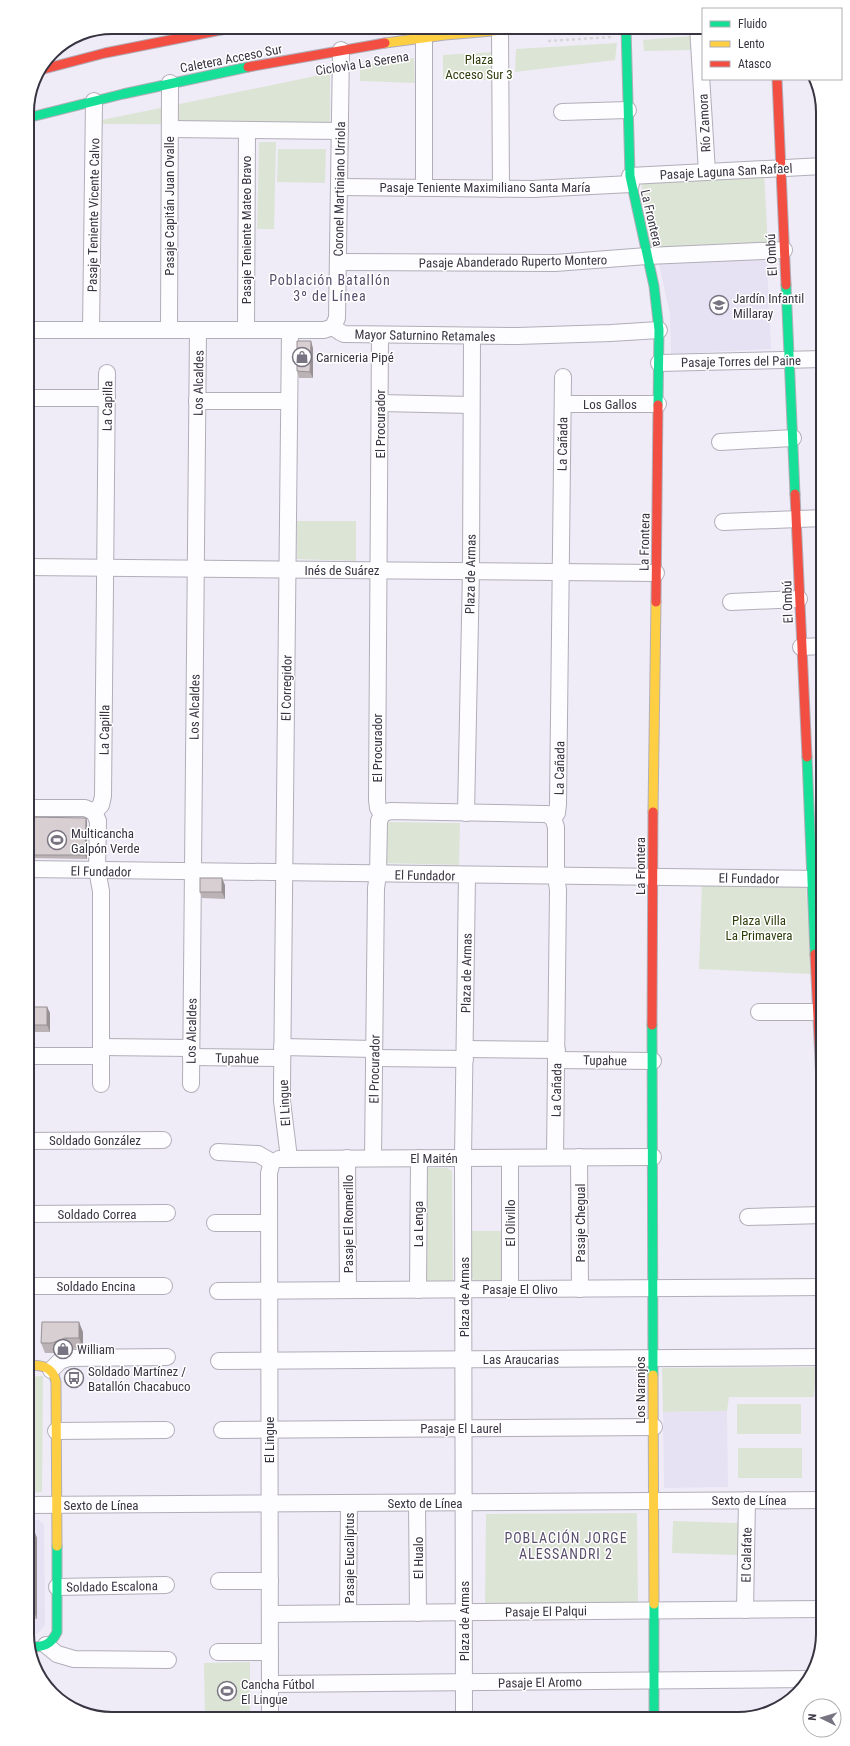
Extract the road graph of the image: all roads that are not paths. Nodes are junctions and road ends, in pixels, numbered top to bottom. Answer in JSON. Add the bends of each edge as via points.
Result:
{"nodes":[{"id":1,"x":202,"y":34,"type":"edge"},
{"id":2,"x":462,"y":34,"type":"edge"},
{"id":3,"x":500,"y":34,"type":"edge"},
{"id":4,"x":626,"y":34,"type":"edge"},
{"id":5,"x":698,"y":34,"type":"edge"},
{"id":6,"x":424,"y":38,"type":"junction"},
{"id":7,"x":340,"y":50,"type":"junction"},
{"id":8,"x":48,"y":68,"type":"edge"},
{"id":9,"x":777,"y":80,"type":"edge"},
{"id":10,"x":170,"y":83,"type":"junction"},
{"id":11,"x":94,"y":101,"type":"junction"},
{"id":12,"x":628,"y":110,"type":"junction"},
{"id":13,"x":562,"y":112,"type":"dead end"},
{"id":14,"x":34,"y":116,"type":"edge"},
{"id":15,"x":170,"y":129,"type":"junction"},
{"id":16,"x":247,"y":130,"type":"junction"},
{"id":17,"x":340,"y":131,"type":"junction"},
{"id":18,"x":816,"y":166,"type":"edge"},
{"id":19,"x":781,"y":168,"type":"junction"},
{"id":20,"x":707,"y":172,"type":"junction"},
{"id":21,"x":630,"y":180,"type":"junction"},
{"id":22,"x":339,"y":187,"type":"junction"},
{"id":23,"x":424,"y":188,"type":"junction"},
{"id":24,"x":501,"y":189,"type":"junction"},
{"id":25,"x":784,"y":250,"type":"junction"},
{"id":26,"x":647,"y":256,"type":"junction"},
{"id":27,"x":338,"y":262,"type":"junction"},
{"id":28,"x":333,"y":327,"type":"junction"},
{"id":29,"x":34,"y":330,"type":"edge"},
{"id":30,"x":91,"y":330,"type":"junction"},
{"id":31,"x":169,"y":330,"type":"junction"},
{"id":32,"x":198,"y":330,"type":"junction"},
{"id":33,"x":246,"y":330,"type":"junction"},
{"id":34,"x":290,"y":330,"type":"junction"},
{"id":35,"x":659,"y":330,"type":"junction"},
{"id":36,"x":380,"y":334,"type":"junction"},
{"id":37,"x":472,"y":336,"type":"junction"},
{"id":38,"x":816,"y":359,"type":"edge"},
{"id":39,"x":789,"y":360,"type":"junction"},
{"id":40,"x":659,"y":363,"type":"junction"},
{"id":41,"x":107,"y":373,"type":"dead end"},
{"id":42,"x":563,"y":377,"type":"dead end"},
{"id":43,"x":34,"y":398,"type":"edge"},
{"id":44,"x":107,"y":398,"type":"junction"},
{"id":45,"x":198,"y":401,"type":"junction"},
{"id":46,"x":289,"y":401,"type":"junction"},
{"id":47,"x":380,"y":403,"type":"junction"},
{"id":48,"x":563,"y":404,"type":"junction"},
{"id":49,"x":658,"y":404,"type":"junction"},
{"id":50,"x":471,"y":405,"type":"junction"},
{"id":51,"x":792,"y":438,"type":"junction"},
{"id":52,"x":720,"y":442,"type":"dead end"},
{"id":53,"x":816,"y":518,"type":"edge"},
{"id":54,"x":796,"y":519,"type":"junction"},
{"id":55,"x":723,"y":522,"type":"dead end"},
{"id":56,"x":34,"y":567,"type":"edge"},
{"id":57,"x":105,"y":568,"type":"junction"},
{"id":58,"x":196,"y":569,"type":"junction"},
{"id":59,"x":287,"y":570,"type":"junction"},
{"id":60,"x":379,"y":570,"type":"junction"},
{"id":61,"x":470,"y":571,"type":"junction"},
{"id":62,"x":561,"y":572,"type":"junction"},
{"id":63,"x":656,"y":573,"type":"junction"},
{"id":64,"x":800,"y":599,"type":"junction"},
{"id":65,"x":731,"y":602,"type":"dead end"},
{"id":66,"x":816,"y":646,"type":"edge"},
{"id":67,"x":801,"y":647,"type":"junction"},
{"id":68,"x":34,"y":808,"type":"edge"},
{"id":69,"x":94,"y":812,"type":"junction"},
{"id":70,"x":466,"y":813,"type":"junction"},
{"id":71,"x":382,"y":814,"type":"junction"},
{"id":72,"x":553,"y":818,"type":"junction"},
{"id":73,"x":816,"y":864,"type":"edge"},
{"id":74,"x":34,"y":869,"type":"edge"},
{"id":75,"x":97,"y":870,"type":"junction"},
{"id":76,"x":193,"y":872,"type":"junction"},
{"id":77,"x":284,"y":873,"type":"junction"},
{"id":78,"x":378,"y":874,"type":"junction"},
{"id":79,"x":467,"y":875,"type":"junction"},
{"id":80,"x":556,"y":876,"type":"junction"},
{"id":81,"x":652,"y":877,"type":"junction"},
{"id":82,"x":816,"y":879,"type":"edge"},
{"id":83,"x":759,"y":1012,"type":"dead end"},
{"id":84,"x":816,"y":1012,"type":"edge"},
{"id":85,"x":101,"y":1052,"type":"junction"},
{"id":86,"x":191,"y":1052,"type":"junction"},
{"id":87,"x":282,"y":1053,"type":"junction"},
{"id":88,"x":374,"y":1054,"type":"junction"},
{"id":89,"x":465,"y":1054,"type":"junction"},
{"id":90,"x":556,"y":1055,"type":"junction"},
{"id":91,"x":34,"y":1056,"type":"edge"},
{"id":92,"x":653,"y":1061,"type":"junction"},
{"id":93,"x":101,"y":1084,"type":"dead end"},
{"id":94,"x":191,"y":1084,"type":"dead end"},
{"id":95,"x":163,"y":1140,"type":"dead end"},
{"id":96,"x":34,"y":1141,"type":"edge"},
{"id":97,"x":218,"y":1152,"type":"dead end"},
{"id":98,"x":579,"y":1157,"type":"junction"},
{"id":99,"x":653,"y":1157,"type":"junction"},
{"id":100,"x":288,"y":1158,"type":"junction"},
{"id":101,"x":347,"y":1158,"type":"junction"},
{"id":102,"x":373,"y":1158,"type":"junction"},
{"id":103,"x":418,"y":1158,"type":"junction"},
{"id":104,"x":463,"y":1158,"type":"junction"},
{"id":105,"x":510,"y":1158,"type":"junction"},
{"id":106,"x":555,"y":1158,"type":"junction"},
{"id":107,"x":272,"y":1162,"type":"junction"},
{"id":108,"x":167,"y":1213,"type":"dead end"},
{"id":109,"x":34,"y":1214,"type":"edge"},
{"id":110,"x":816,"y":1215,"type":"edge"},
{"id":111,"x":748,"y":1217,"type":"dead end"},
{"id":112,"x":215,"y":1223,"type":"dead end"},
{"id":113,"x":269,"y":1223,"type":"junction"},
{"id":114,"x":34,"y":1286,"type":"edge"},
{"id":115,"x":164,"y":1286,"type":"dead end"},
{"id":116,"x":816,"y":1287,"type":"edge"},
{"id":117,"x":580,"y":1288,"type":"junction"},
{"id":118,"x":653,"y":1288,"type":"junction"},
{"id":119,"x":464,"y":1289,"type":"junction"},
{"id":120,"x":510,"y":1289,"type":"junction"},
{"id":121,"x":348,"y":1290,"type":"junction"},
{"id":122,"x":418,"y":1290,"type":"junction"},
{"id":123,"x":218,"y":1291,"type":"dead end"},
{"id":124,"x":269,"y":1291,"type":"junction"},
{"id":125,"x":167,"y":1357,"type":"dead end"},
{"id":126,"x":816,"y":1357,"type":"edge"},
{"id":127,"x":653,"y":1358,"type":"junction"},
{"id":128,"x":464,"y":1360,"type":"junction"},
{"id":129,"x":219,"y":1361,"type":"dead end"},
{"id":130,"x":269,"y":1361,"type":"junction"},
{"id":131,"x":34,"y":1365,"type":"edge"},
{"id":132,"x":51,"y":1370,"type":"junction"},
{"id":133,"x":654,"y":1427,"type":"junction"},
{"id":134,"x":464,"y":1428,"type":"junction"},
{"id":135,"x":166,"y":1430,"type":"dead end"},
{"id":136,"x":222,"y":1430,"type":"dead end"},
{"id":137,"x":269,"y":1430,"type":"junction"},
{"id":138,"x":56,"y":1431,"type":"junction"},
{"id":139,"x":747,"y":1500,"type":"junction"},
{"id":140,"x":816,"y":1500,"type":"edge"},
{"id":141,"x":654,"y":1501,"type":"junction"},
{"id":142,"x":464,"y":1502,"type":"junction"},
{"id":143,"x":349,"y":1503,"type":"junction"},
{"id":144,"x":417,"y":1503,"type":"junction"},
{"id":145,"x":269,"y":1504,"type":"junction"},
{"id":146,"x":34,"y":1505,"type":"edge"},
{"id":147,"x":57,"y":1506,"type":"junction"},
{"id":148,"x":219,"y":1581,"type":"dead end"},
{"id":149,"x":270,"y":1581,"type":"junction"},
{"id":150,"x":166,"y":1585,"type":"dead end"},
{"id":151,"x":57,"y":1587,"type":"junction"},
{"id":152,"x":816,"y":1609,"type":"edge"},
{"id":153,"x":654,"y":1610,"type":"junction"},
{"id":154,"x":745,"y":1610,"type":"junction"},
{"id":155,"x":464,"y":1612,"type":"junction"},
{"id":156,"x":348,"y":1613,"type":"junction"},
{"id":157,"x":418,"y":1613,"type":"junction"},
{"id":158,"x":270,"y":1614,"type":"junction"},
{"id":159,"x":46,"y":1646,"type":"junction"},
{"id":160,"x":36,"y":1647,"type":"edge"},
{"id":161,"x":218,"y":1652,"type":"dead end"},
{"id":162,"x":270,"y":1652,"type":"junction"},
{"id":163,"x":168,"y":1660,"type":"dead end"},
{"id":164,"x":801,"y":1679,"type":"edge"},
{"id":165,"x":654,"y":1680,"type":"junction"},
{"id":166,"x":464,"y":1682,"type":"junction"},
{"id":167,"x":270,"y":1684,"type":"junction"},
{"id":168,"x":270,"y":1712,"type":"edge"},
{"id":169,"x":464,"y":1712,"type":"edge"},
{"id":170,"x":654,"y":1712,"type":"edge"}],
"edges":[{"from":1,"to":8,"type":"main road"},
{"from":2,"to":6,"type":"main road","name":"Caletera Acceso Sur"},
{"from":3,"to":24,"type":"street"},
{"from":4,"to":12,"type":"main road","name":"La Frontera"},
{"from":5,"to":20,"type":"street","name":"Río Zamora"},
{"from":6,"to":7,"type":"main road","name":"Caletera Acceso Sur"},
{"from":6,"to":23,"type":"street"},
{"from":7,"to":10,"type":"main road","name":"Caletera Acceso Sur"},
{"from":7,"to":17,"type":"street","name":"Coronel Martiniano Urriola"},
{"from":9,"to":19,"type":"main road","name":"El Ombú"},
{"from":10,"to":11,"type":"main road","name":"Caletera Acceso Sur"},
{"from":10,"to":15,"type":"street","name":"Pasaje Capitán Juan Ovalle"},
{"from":11,"to":14,"type":"main road","name":"Caletera Acceso Sur"},
{"from":11,"to":30,"type":"street","name":"Pasaje Teniente Vicente Calvo"},
{"from":12,"to":13,"type":"street"},
{"from":12,"to":21,"type":"main road","name":"La Frontera"},
{"from":15,"to":16,"type":"street"},
{"from":15,"to":31,"type":"street","name":"Pasaje Capitán Juan Ovalle"},
{"from":16,"to":17,"type":"street"},
{"from":16,"to":33,"type":"street","name":"Pasaje Teniente Mateo Bravo"},
{"from":17,"to":22,"type":"street","name":"Coronel Martiniano Urriola"},
{"from":18,"to":19,"type":"street","name":"Pasaje Laguna San Rafael"},
{"from":19,"to":20,"type":"street","name":"Pasaje Laguna San Rafael"},
{"from":19,"to":25,"type":"main road","name":"El Ombú"},
{"from":20,"to":21,"type":"street","name":"Pasaje Laguna San Rafael"},
{"from":21,"to":24,"type":"street","name":"Pasaje Teniente Maximiliano Santa María","via":[[565,188]]},
{"from":21,"to":26,"type":"main road","name":"La Frontera"},
{"from":22,"to":23,"type":"street","name":"Pasaje Teniente Maximiliano Santa María"},
{"from":22,"to":27,"type":"street","name":"Coronel Martiniano Urriola"},
{"from":23,"to":24,"type":"street","name":"Pasaje Teniente Maximiliano Santa María"},
{"from":25,"to":26,"type":"street","name":"Pasaje Abanderado Ruperto Montero"},
{"from":25,"to":39,"type":"main road","name":"El Ombú"},
{"from":26,"to":27,"type":"street","name":"Pasaje Abanderado Ruperto Montero","via":[[526,263]]},
{"from":26,"to":35,"type":"main road","name":"La Frontera"},
{"from":27,"to":28,"type":"street","name":"Coronel Martiniano Urriola","via":[[337,318]]},
{"from":28,"to":34,"type":"street","via":[[327,330]]},
{"from":28,"to":36,"type":"street","name":"Mayor Saturnino Retamales","via":[[344,334]]},
{"from":29,"to":30,"type":"street"},
{"from":30,"to":31,"type":"street"},
{"from":31,"to":32,"type":"street"},
{"from":32,"to":33,"type":"street"},
{"from":32,"to":45,"type":"street","name":"Los Alcaldes"},
{"from":33,"to":34,"type":"street"},
{"from":34,"to":46,"type":"street","name":"El Corregidor"},
{"from":35,"to":37,"type":"street","name":"Mayor Saturnino Retamales"},
{"from":35,"to":40,"type":"main road","name":"La Frontera"},
{"from":36,"to":37,"type":"street","name":"Mayor Saturnino Retamales"},
{"from":36,"to":47,"type":"street","name":"El Procurador"},
{"from":37,"to":50,"type":"street","name":"Plaza de Armas"},
{"from":38,"to":39,"type":"street","name":"Pasaje Torres del Paine"},
{"from":39,"to":40,"type":"street","name":"Pasaje Torres del Paine"},
{"from":39,"to":51,"type":"main road","name":"El Ombú"},
{"from":40,"to":49,"type":"main road","name":"La Frontera"},
{"from":41,"to":44,"type":"street","name":"La Capilla"},
{"from":42,"to":48,"type":"street","name":"La Cañada"},
{"from":43,"to":44,"type":"street"},
{"from":44,"to":57,"type":"street","name":"La Capilla"},
{"from":45,"to":46,"type":"street"},
{"from":45,"to":58,"type":"street","name":"Los Alcaldes"},
{"from":46,"to":59,"type":"street","name":"El Corregidor"},
{"from":47,"to":50,"type":"street"},
{"from":47,"to":60,"type":"street","name":"El Procurador"},
{"from":48,"to":49,"type":"street","name":"Los Gallos"},
{"from":48,"to":62,"type":"street","name":"La Cañada"},
{"from":49,"to":63,"type":"main road","name":"La Frontera"},
{"from":50,"to":61,"type":"street","name":"Plaza de Armas"},
{"from":51,"to":52,"type":"street"},
{"from":51,"to":54,"type":"main road","name":"El Ombú"},
{"from":53,"to":54,"type":"street"},
{"from":54,"to":55,"type":"street"},
{"from":54,"to":64,"type":"main road","name":"El Ombú"},
{"from":56,"to":57,"type":"street","name":"Inés de Suárez"},
{"from":57,"to":58,"type":"street","name":"Inés de Suárez"},
{"from":57,"to":69,"type":"street","name":"La Capilla","via":[[103,796],[101,805]]},
{"from":58,"to":59,"type":"street","name":"Inés de Suárez"},
{"from":58,"to":76,"type":"street","name":"Los Alcaldes"},
{"from":59,"to":60,"type":"street","name":"Inés de Suárez"},
{"from":59,"to":77,"type":"street","name":"El Corregidor"},
{"from":60,"to":61,"type":"street","name":"Inés de Suárez"},
{"from":60,"to":71,"type":"street","name":"El Procurador","via":[[377,800]]},
{"from":61,"to":62,"type":"street","name":"Inés de Suárez"},
{"from":61,"to":70,"type":"street","name":"Plaza de Armas"},
{"from":62,"to":63,"type":"street","name":"Inés de Suárez"},
{"from":62,"to":72,"type":"street","name":"La Cañada","via":[[558,804],[557,813]]},
{"from":63,"to":81,"type":"main road","name":"La Frontera"},
{"from":64,"to":65,"type":"street"},
{"from":64,"to":67,"type":"main road","name":"El Ombú"},
{"from":66,"to":67,"type":"street"},
{"from":67,"to":73,"type":"main road","name":"El Ombú"},
{"from":68,"to":69,"type":"street","via":[[85,808]]},
{"from":69,"to":75,"type":"street","via":[[98,821]]},
{"from":70,"to":71,"type":"street","via":[[390,811]]},
{"from":70,"to":72,"type":"street","via":[[543,814]]},
{"from":71,"to":78,"type":"street","name":"El Procurador","via":[[378,821]]},
{"from":72,"to":80,"type":"street","name":"La Cañada","via":[[556,827]]},
{"from":74,"to":75,"type":"street","name":"El Fundador"},
{"from":75,"to":76,"type":"street","name":"El Fundador"},
{"from":75,"to":85,"type":"street","via":[[101,891]]},
{"from":76,"to":77,"type":"street","name":"El Fundador"},
{"from":76,"to":86,"type":"street","name":"Los Alcaldes"},
{"from":77,"to":78,"type":"street","name":"El Fundador"},
{"from":77,"to":87,"type":"street","name":"El Corregidor"},
{"from":78,"to":79,"type":"street","name":"El Fundador"},
{"from":78,"to":88,"type":"street","name":"El Procurador"},
{"from":79,"to":80,"type":"street","name":"El Fundador"},
{"from":79,"to":89,"type":"street","name":"Plaza de Armas"},
{"from":80,"to":81,"type":"street","name":"El Fundador"},
{"from":80,"to":90,"type":"street","name":"La Cañada"},
{"from":81,"to":82,"type":"street","name":"El Fundador"},
{"from":81,"to":92,"type":"main road","name":"La Frontera"},
{"from":83,"to":84,"type":"street"},
{"from":85,"to":86,"type":"street","name":"Tupahue"},
{"from":85,"to":91,"type":"street","name":"Tupahue"},
{"from":85,"to":93,"type":"street"},
{"from":86,"to":87,"type":"street","name":"Tupahue"},
{"from":86,"to":94,"type":"street","name":"Los Alcaldes"},
{"from":87,"to":88,"type":"street","name":"Tupahue"},
{"from":87,"to":100,"type":"street","name":"El Lingue","via":[[282,1101]]},
{"from":88,"to":89,"type":"street","name":"Tupahue"},
{"from":88,"to":102,"type":"street","name":"El Procurador"},
{"from":89,"to":90,"type":"street","name":"Tupahue"},
{"from":89,"to":104,"type":"street","name":"Plaza de Armas"},
{"from":90,"to":92,"type":"street","name":"Tupahue"},
{"from":90,"to":106,"type":"street","name":"La Cañada"},
{"from":92,"to":99,"type":"main road","name":"Los Naranjos"},
{"from":95,"to":96,"type":"street","name":"Soldado González"},
{"from":97,"to":107,"type":"street","via":[[258,1154]]},
{"from":98,"to":99,"type":"street","name":"El Maitén"},
{"from":98,"to":106,"type":"street","name":"El Maitén"},
{"from":98,"to":117,"type":"street","name":"Pasaje Chegual"},
{"from":99,"to":118,"type":"main road","name":"Los Naranjos"},
{"from":100,"to":101,"type":"street","name":"El Maitén"},
{"from":100,"to":107,"type":"street","name":"El Maitén"},
{"from":101,"to":102,"type":"street","name":"El Maitén"},
{"from":101,"to":121,"type":"street","name":"Pasaje El Romerillo"},
{"from":102,"to":103,"type":"street","name":"El Maitén"},
{"from":103,"to":104,"type":"street","name":"El Maitén"},
{"from":103,"to":122,"type":"street","name":"La Lenga"},
{"from":104,"to":105,"type":"street","name":"El Maitén"},
{"from":104,"to":119,"type":"street","name":"Plaza de Armas"},
{"from":105,"to":106,"type":"street","name":"El Maitén"},
{"from":105,"to":120,"type":"street","name":"El Olivillo"},
{"from":107,"to":113,"type":"street","name":"El Lingue","via":[[269,1169]]},
{"from":108,"to":109,"type":"street","name":"Soldado Correa"},
{"from":110,"to":111,"type":"street"},
{"from":112,"to":113,"type":"street"},
{"from":113,"to":124,"type":"street","name":"El Lingue"},
{"from":114,"to":115,"type":"street","name":"Soldado Encina"},
{"from":116,"to":118,"type":"street","name":"Pasaje El Olivo"},
{"from":117,"to":118,"type":"street","name":"Pasaje El Olivo"},
{"from":117,"to":120,"type":"street","name":"Pasaje El Olivo"},
{"from":118,"to":127,"type":"main road","name":"Los Naranjos"},
{"from":119,"to":120,"type":"street","name":"Pasaje El Olivo"},
{"from":119,"to":122,"type":"street","name":"Pasaje El Olivo"},
{"from":119,"to":128,"type":"street","name":"Plaza de Armas"},
{"from":121,"to":122,"type":"street","name":"Pasaje El Olivo"},
{"from":121,"to":124,"type":"street","name":"Pasaje El Olivo"},
{"from":123,"to":124,"type":"street","name":"Pasaje El Olivo"},
{"from":124,"to":130,"type":"street","name":"El Lingue"},
{"from":125,"to":132,"type":"street","via":[[69,1358],[60,1361]]},
{"from":126,"to":127,"type":"street","name":"Las Araucarias"},
{"from":127,"to":128,"type":"street","name":"Las Araucarias"},
{"from":127,"to":133,"type":"main road","name":"Los Naranjos"},
{"from":128,"to":130,"type":"street","name":"Las Araucarias"},
{"from":128,"to":134,"type":"street","name":"Plaza de Armas"},
{"from":129,"to":130,"type":"street","name":"Las Araucarias"},
{"from":130,"to":137,"type":"street","name":"El Lingue"},
{"from":131,"to":132,"type":"main road","via":[[42,1365]]},
{"from":132,"to":138,"type":"main road","via":[[56,1377]]},
{"from":133,"to":134,"type":"street","name":"Pasaje El Laurel"},
{"from":133,"to":141,"type":"main road","name":"Los Naranjos"},
{"from":134,"to":137,"type":"street","name":"Pasaje El Laurel"},
{"from":134,"to":142,"type":"street","name":"Plaza de Armas"},
{"from":135,"to":138,"type":"street"},
{"from":136,"to":137,"type":"street","name":"Pasaje El Laurel"},
{"from":137,"to":145,"type":"street","name":"El Lingue"},
{"from":138,"to":147,"type":"main road"},
{"from":139,"to":140,"type":"street","name":"Sexto de Línea"},
{"from":139,"to":141,"type":"street","name":"Sexto de Línea"},
{"from":139,"to":154,"type":"street","name":"El Calafate"},
{"from":141,"to":142,"type":"street","name":"Sexto de Línea"},
{"from":141,"to":153,"type":"main road","name":"Los Naranjos"},
{"from":142,"to":144,"type":"street","name":"Sexto de Línea"},
{"from":142,"to":155,"type":"street","name":"Plaza de Armas"},
{"from":143,"to":144,"type":"street","name":"Sexto de Línea"},
{"from":143,"to":145,"type":"street","name":"Sexto de Línea"},
{"from":143,"to":156,"type":"street","name":"Pasaje Eucaliptus"},
{"from":144,"to":157,"type":"street","name":"El Hualo"},
{"from":145,"to":147,"type":"street","name":"Sexto de Línea"},
{"from":145,"to":149,"type":"street","name":"El Lingue"},
{"from":146,"to":147,"type":"street","name":"Sexto de Línea"},
{"from":147,"to":151,"type":"main road"},
{"from":148,"to":149,"type":"street"},
{"from":149,"to":158,"type":"street","name":"El Lingue"},
{"from":150,"to":151,"type":"street","name":"Soldado Escalona"},
{"from":151,"to":159,"type":"main road","via":[[57,1632]]},
{"from":152,"to":154,"type":"street","name":"Pasaje El Palqui"},
{"from":153,"to":154,"type":"street","name":"Pasaje El Palqui"},
{"from":153,"to":155,"type":"street","name":"Pasaje El Palqui"},
{"from":153,"to":165,"type":"main road","name":"Los Naranjos"},
{"from":155,"to":157,"type":"street","name":"Pasaje El Palqui"},
{"from":155,"to":166,"type":"street","name":"Plaza de Armas"},
{"from":156,"to":157,"type":"street","name":"Pasaje El Palqui"},
{"from":156,"to":158,"type":"street","name":"Pasaje El Palqui"},
{"from":158,"to":162,"type":"street","name":"El Lingue"},
{"from":159,"to":160,"type":"main road"},
{"from":159,"to":163,"type":"street","via":[[57,1654],[74,1658]]},
{"from":161,"to":162,"type":"street"},
{"from":162,"to":167,"type":"street","name":"El Lingue"},
{"from":164,"to":165,"type":"street","name":"Pasaje El Aromo"},
{"from":165,"to":166,"type":"street","name":"Pasaje El Aromo"},
{"from":165,"to":170,"type":"main road","name":"Los Naranjos"},
{"from":166,"to":167,"type":"street","name":"Pasaje El Aromo"},
{"from":166,"to":169,"type":"street","name":"Plaza de Armas"},
{"from":167,"to":168,"type":"street","name":"El Lingue"}]}
